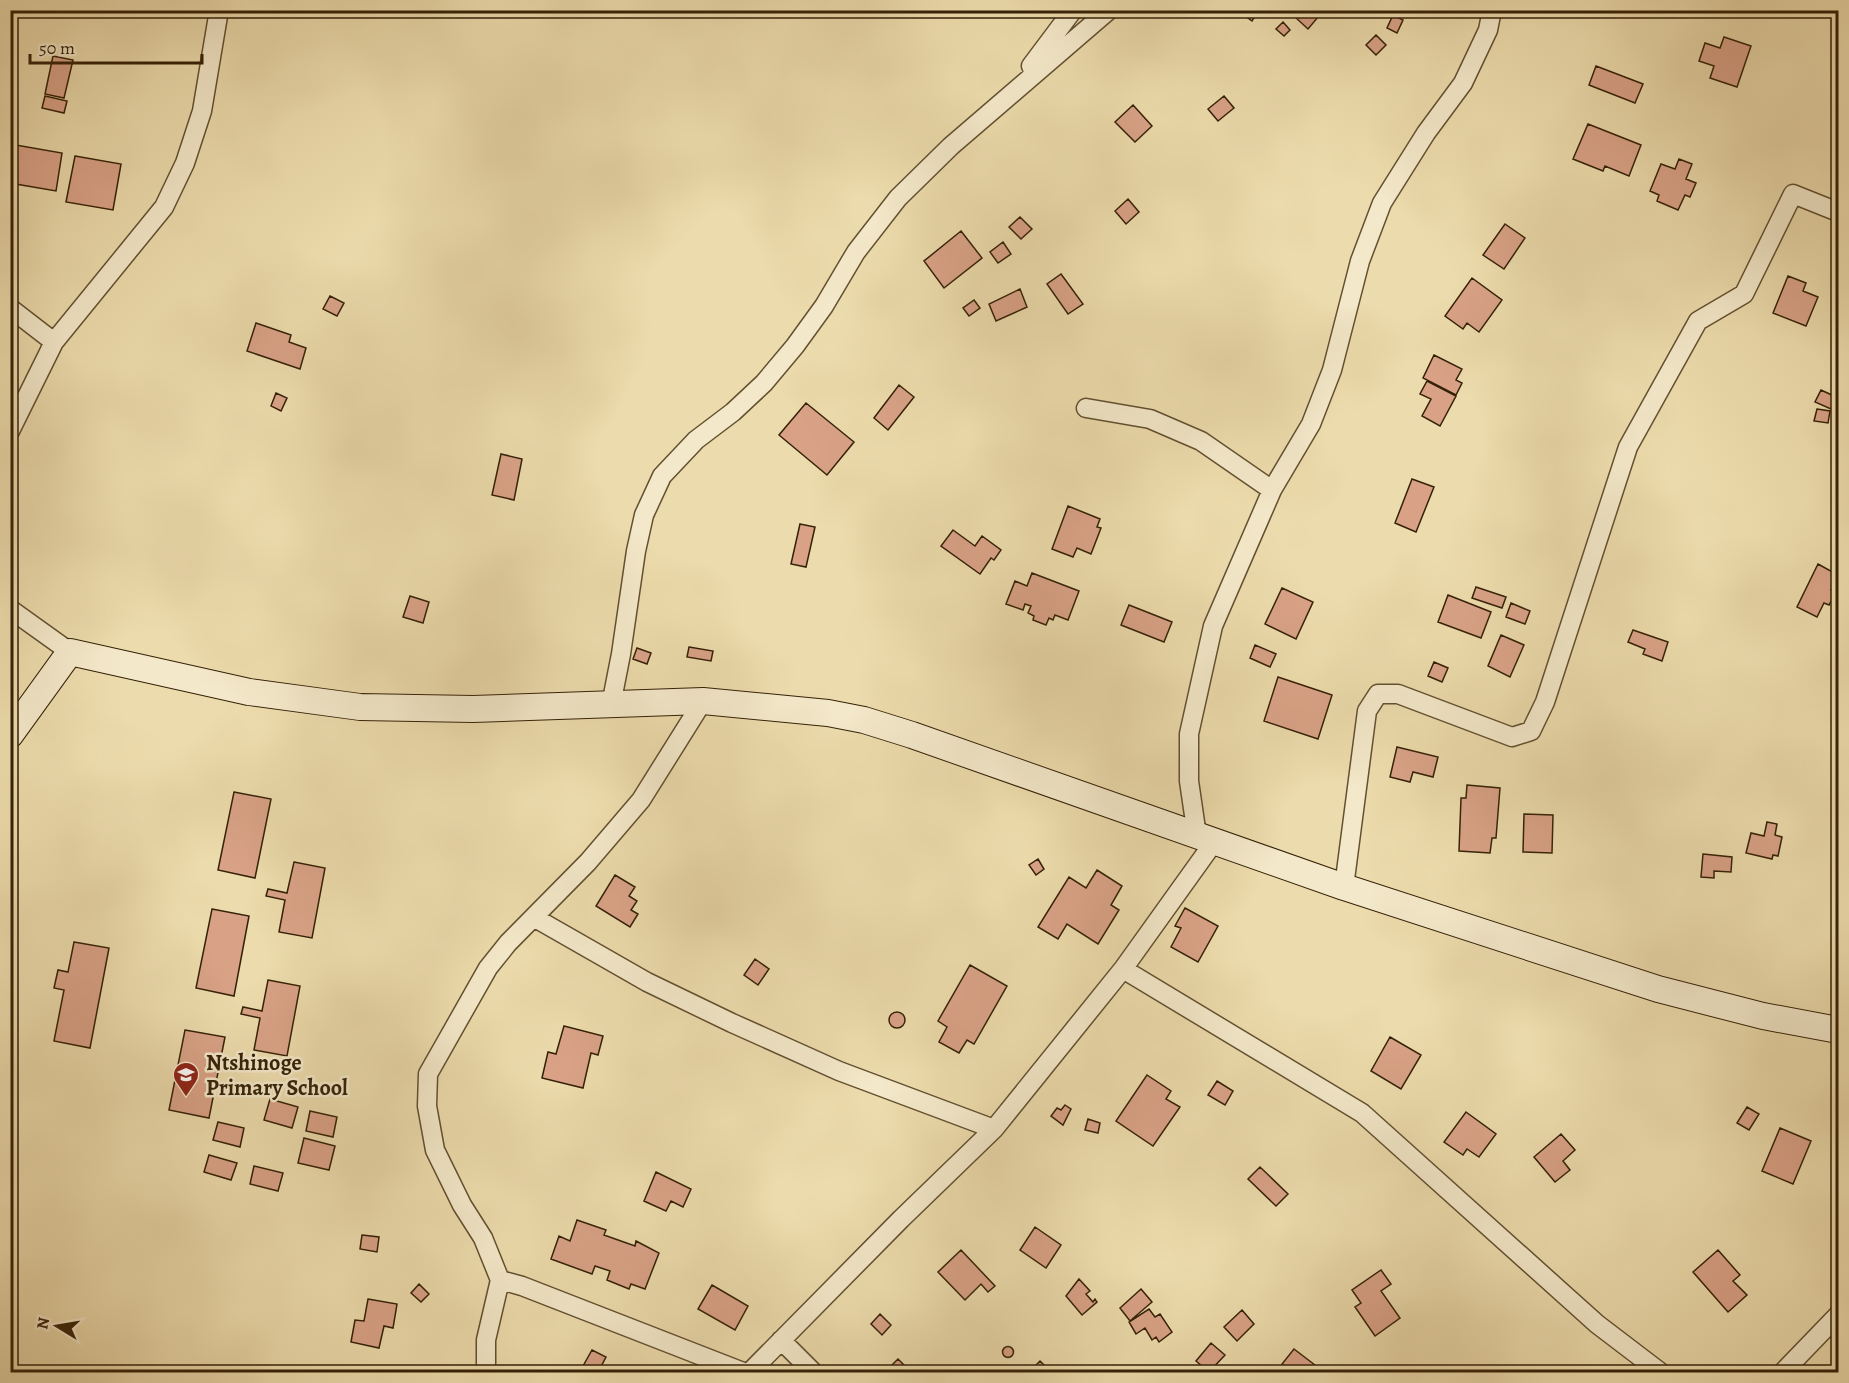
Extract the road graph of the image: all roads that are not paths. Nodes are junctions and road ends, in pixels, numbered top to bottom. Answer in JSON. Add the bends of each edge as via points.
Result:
{"nodes":[{"id":1,"x":219,"y":10,"type":"edge"},
{"id":2,"x":1073,"y":10,"type":"edge"},
{"id":3,"x":1108,"y":10,"type":"edge"},
{"id":4,"x":1492,"y":10,"type":"edge"},
{"id":5,"x":1010,"y":94,"type":"junction"},
{"id":6,"x":1839,"y":212,"type":"edge"},
{"id":7,"x":10,"y":308,"type":"edge"},
{"id":8,"x":54,"y":342,"type":"junction"},
{"id":9,"x":1086,"y":408,"type":"dead end"},
{"id":10,"x":10,"y":431,"type":"edge"},
{"id":11,"x":1272,"y":490,"type":"junction"},
{"id":12,"x":10,"y":609,"type":"edge"},
{"id":13,"x":70,"y":652,"type":"junction"},
{"id":14,"x":703,"y":701,"type":"junction"},
{"id":15,"x":611,"y":705,"type":"junction"},
{"id":16,"x":10,"y":735,"type":"edge"},
{"id":17,"x":1206,"y":839,"type":"junction"},
{"id":18,"x":1344,"y":886,"type":"junction"},
{"id":19,"x":535,"y":918,"type":"junction"},
{"id":20,"x":1123,"y":969,"type":"junction"},
{"id":21,"x":1839,"y":1030,"type":"edge"},
{"id":22,"x":994,"y":1129,"type":"junction"},
{"id":23,"x":500,"y":1280,"type":"junction"},
{"id":24,"x":1839,"y":1315,"type":"edge"},
{"id":25,"x":781,"y":1340,"type":"junction"},
{"id":26,"x":486,"y":1372,"type":"edge"},
{"id":27,"x":743,"y":1372,"type":"edge"},
{"id":28,"x":750,"y":1372,"type":"edge"},
{"id":29,"x":813,"y":1372,"type":"edge"},
{"id":30,"x":1660,"y":1372,"type":"edge"},
{"id":31,"x":1783,"y":1372,"type":"edge"}],
"edges":[{"from":1,"to":8,"type":"street","via":[[202,111],[185,163],[168,198]]},
{"from":2,"to":5,"type":"street"},
{"from":3,"to":5,"type":"street"},
{"from":4,"to":11,"type":"street","via":[[1488,30],[1463,83],[1382,203],[1360,261],[1332,370],[1311,424]]},
{"from":5,"to":15,"type":"street","via":[[898,198],[856,252],[824,306],[764,383],[696,440],[662,476],[644,515]]},
{"from":6,"to":18,"type":"street","via":[[1793,194],[1744,294],[1698,321],[1628,447],[1548,691],[1531,731],[1512,738],[1398,694],[1378,694],[1367,711]]},
{"from":7,"to":8,"type":"street"},
{"from":8,"to":10,"type":"street"},
{"from":9,"to":11,"type":"street","via":[[1150,419],[1201,441]]},
{"from":11,"to":17,"type":"street","via":[[1213,626],[1189,734],[1189,781]]},
{"from":12,"to":13,"type":"street"},
{"from":13,"to":15,"type":"street","via":[[249,692],[360,707]]},
{"from":13,"to":16,"type":"street"},
{"from":14,"to":15,"type":"street"},
{"from":14,"to":17,"type":"street","via":[[864,720]]},
{"from":14,"to":19,"type":"street","via":[[641,800]]},
{"from":17,"to":18,"type":"street"},
{"from":17,"to":20,"type":"street"},
{"from":18,"to":21,"type":"street","via":[[1658,989],[1763,1016]]},
{"from":19,"to":22,"type":"street","via":[[647,982],[732,1023],[839,1071]]},
{"from":19,"to":23,"type":"street","via":[[488,968],[428,1074],[427,1106],[435,1150],[483,1238]]},
{"from":20,"to":22,"type":"street"},
{"from":20,"to":30,"type":"street","via":[[1362,1113],[1597,1324]]},
{"from":22,"to":25,"type":"street"},
{"from":23,"to":26,"type":"street","via":[[486,1340]]},
{"from":23,"to":27,"type":"street"},
{"from":24,"to":31,"type":"street"},
{"from":25,"to":28,"type":"street"},
{"from":25,"to":29,"type":"street"}]}
